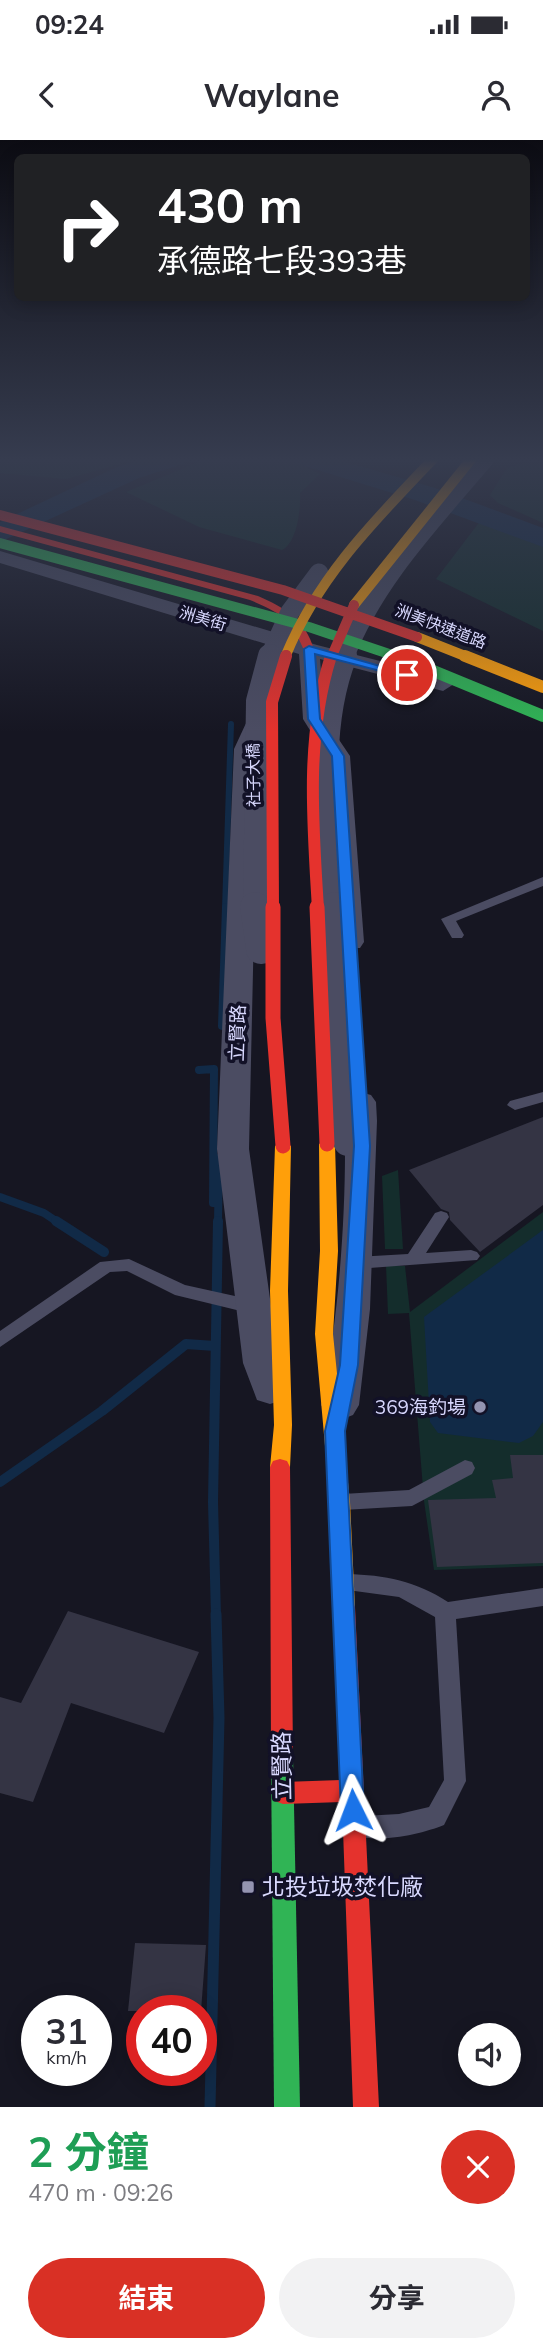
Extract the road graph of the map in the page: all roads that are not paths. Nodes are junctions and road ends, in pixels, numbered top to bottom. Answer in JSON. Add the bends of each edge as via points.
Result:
{"nodes":[{"id":1,"x":21,"y":549,"type":"edge"},
{"id":2,"x":74,"y":549,"type":"edge"},
{"id":3,"x":127,"y":549,"type":"edge"},
{"id":4,"x":340,"y":549,"type":"edge"},
{"id":5,"x":354,"y":549,"type":"edge"},
{"id":6,"x":398,"y":549,"type":"edge"},
{"id":7,"x":413,"y":549,"type":"edge"},
{"id":8,"x":0,"y":557,"type":"edge"},
{"id":9,"x":210,"y":585,"type":"junction"},
{"id":10,"x":297,"y":646,"type":"junction"},
{"id":11,"x":543,"y":687,"type":"edge"},
{"id":12,"x":455,"y":688,"type":"junction"},
{"id":13,"x":259,"y":714,"type":"junction"},
{"id":14,"x":543,"y":714,"type":"edge"},
{"id":15,"x":314,"y":719,"type":"junction"},
{"id":16,"x":543,"y":725,"type":"edge"},
{"id":17,"x":543,"y":881,"type":"edge"},
{"id":18,"x":457,"y":934,"type":"dead end"},
{"id":19,"x":273,"y":1018,"type":"junction"},
{"id":20,"x":543,"y":1097,"type":"edge"},
{"id":21,"x":515,"y":1105,"type":"dead end"},
{"id":22,"x":337,"y":1142,"type":"junction"},
{"id":23,"x":283,"y":1146,"type":"joint"},
{"id":24,"x":442,"y":1217,"type":"dead end"},
{"id":25,"x":471,"y":1256,"type":"dead end"},
{"id":26,"x":342,"y":1257,"type":"junction"},
{"id":27,"x":414,"y":1258,"type":"junction"},
{"id":28,"x":253,"y":1307,"type":"junction"},
{"id":29,"x":0,"y":1340,"type":"edge"},
{"id":30,"x":282,"y":1425,"type":"junction"},
{"id":31,"x":335,"y":1431,"type":"joint"},
{"id":32,"x":465,"y":1468,"type":"dead end"},
{"id":33,"x":341,"y":1502,"type":"junction"},
{"id":34,"x":343,"y":1583,"type":"junction"},
{"id":35,"x":543,"y":1597,"type":"edge"},
{"id":36,"x":445,"y":1612,"type":"junction"},
{"id":37,"x":352,"y":1791,"type":"junction"},
{"id":38,"x":283,"y":1793,"type":"junction"},
{"id":39,"x":354,"y":1828,"type":"junction"},
{"id":40,"x":287,"y":2107,"type":"edge"},
{"id":41,"x":366,"y":2107,"type":"edge"}],
"edges":[{"from":1,"to":14,"type":"main road","bridge":true,"via":[[309,627]]},
{"from":2,"to":9,"type":"main road"},
{"from":3,"to":11,"type":"main road","name":"洲美快速道路","bridge":true,"via":[[370,618]]},
{"from":4,"to":19,"type":"street","bridge":true,"via":[[290,612],[268,660],[255,725],[255,913]]},
{"from":5,"to":19,"type":"main road","name":"社子大橋","bridge":true,"via":[[303,614],[272,702]]},
{"from":6,"to":22,"type":"main road","bridge":true,"via":[[359,597],[337,634],[320,686],[312,775]]},
{"from":7,"to":22,"type":"street","bridge":true,"via":[[367,607],[342,663],[329,730]]},
{"from":8,"to":10,"type":"street","name":"洲美街"},
{"from":9,"to":10,"type":"main road","via":[[252,601],[275,617]]},
{"from":9,"to":10,"type":"main road","via":[[254,598],[290,616],[308,638]]},
{"from":10,"to":12,"type":"street","name":"洲美街"},
{"from":10,"to":13,"type":"street","name":"立賢路","via":[[265,689]]},
{"from":10,"to":15,"type":"street"},
{"from":12,"to":14,"type":"street"},
{"from":12,"to":16,"type":"street"},
{"from":13,"to":15,"type":"street","via":[[289,713]]},
{"from":13,"to":28,"type":"street","name":"立賢路","via":[[246,749],[233,1149]]},
{"from":15,"to":26,"type":"street","via":[[338,756],[362,1146]]},
{"from":17,"to":18,"type":"lane","via":[[448,919]]},
{"from":19,"to":23,"type":"main road","name":"社子大橋","bridge":true},
{"from":20,"to":21,"type":"lane"},
{"from":22,"to":26,"type":"street"},
{"from":23,"to":30,"type":"main road","name":"立賢路"},
{"from":24,"to":27,"type":"lane"},
{"from":25,"to":27,"type":"lane"},
{"from":26,"to":27,"type":"lane"},
{"from":26,"to":31,"type":"street","via":[[349,1365]]},
{"from":28,"to":29,"type":"lane","via":[[181,1290],[129,1265],[106,1266]]},
{"from":28,"to":30,"type":"street","name":"立賢路","via":[[261,1363]]},
{"from":30,"to":38,"type":"main road","name":"立賢路"},
{"from":31,"to":33,"type":"main road"},
{"from":32,"to":33,"type":"lane","via":[[412,1498]]},
{"from":33,"to":34,"type":"main road"},
{"from":34,"to":36,"type":"lane","via":[[384,1583],[416,1591]]},
{"from":34,"to":37,"type":"main road"},
{"from":35,"to":36,"type":"lane"},
{"from":36,"to":39,"type":"lane","via":[[454,1781],[436,1818]]},
{"from":37,"to":38,"type":"main road"},
{"from":37,"to":39,"type":"main road"},
{"from":38,"to":40,"type":"main road","name":"立賢路"},
{"from":39,"to":41,"type":"main road"}]}
